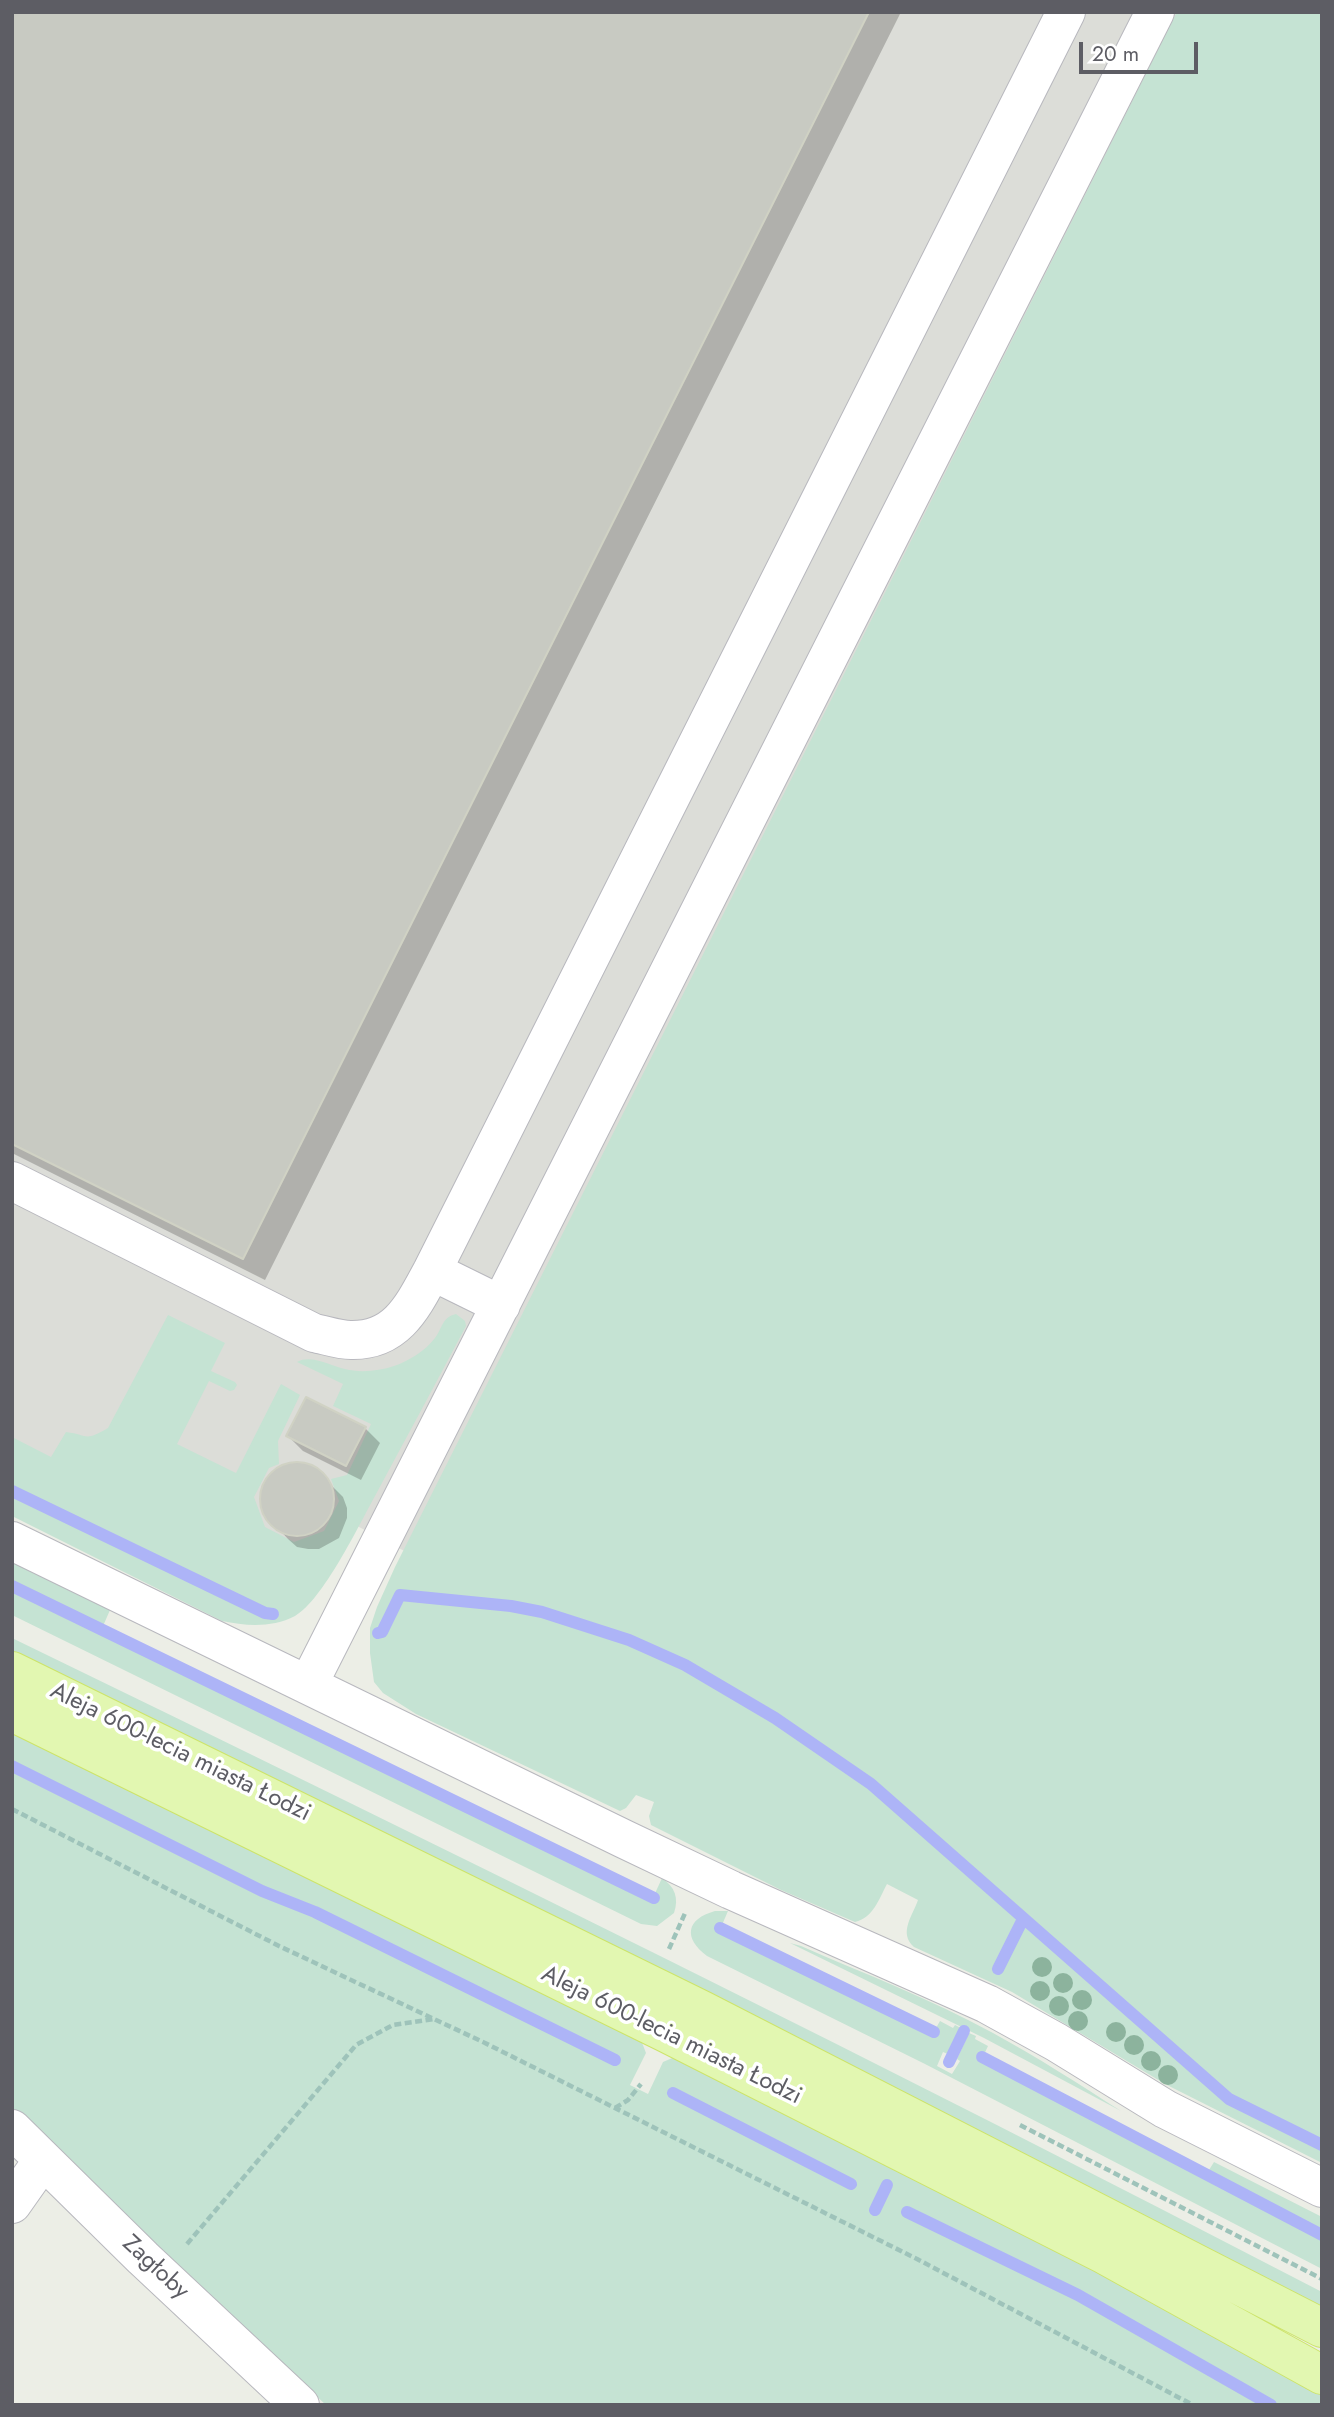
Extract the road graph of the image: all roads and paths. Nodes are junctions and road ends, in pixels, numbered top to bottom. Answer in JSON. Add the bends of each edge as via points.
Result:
{"nodes":[{"id":1,"x":1066,"y":12,"type":"edge"},
{"id":2,"x":1155,"y":12,"type":"edge"},
{"id":3,"x":12,"y":1181,"type":"edge"},
{"id":4,"x":432,"y":1271,"type":"junction"},
{"id":5,"x":501,"y":1305,"type":"junction"},
{"id":6,"x":12,"y":1541,"type":"edge"},
{"id":7,"x":12,"y":1671,"type":"edge"},
{"id":8,"x":308,"y":1685,"type":"junction"},
{"id":9,"x":12,"y":1713,"type":"edge"},
{"id":10,"x":12,"y":1809,"type":"edge"},
{"id":11,"x":435,"y":2019,"type":"junction"},
{"id":12,"x":641,"y":2084,"type":"dead end"},
{"id":13,"x":615,"y":2108,"type":"junction"},
{"id":14,"x":12,"y":2129,"type":"edge"},
{"id":15,"x":43,"y":2160,"type":"junction"},
{"id":16,"x":1322,"y":2188,"type":"edge"},
{"id":17,"x":12,"y":2204,"type":"edge"},
{"id":18,"x":161,"y":2274,"type":"junction"},
{"id":19,"x":1322,"y":2328,"type":"edge"},
{"id":20,"x":1322,"y":2375,"type":"edge"},
{"id":21,"x":300,"y":2405,"type":"edge"},
{"id":22,"x":1193,"y":2405,"type":"edge"}],
"edges":[{"from":1,"to":4,"type":"street"},
{"from":2,"to":5,"type":"street"},
{"from":3,"to":4,"type":"street","via":[[314,1333],[350,1340],[378,1337],[408,1315]]},
{"from":4,"to":5,"type":"street"},
{"from":5,"to":8,"type":"street"},
{"from":6,"to":8,"type":"street"},
{"from":7,"to":19,"type":"main road","name":"Aleja 600-lecia miasta Łodzi","via":[[702,2010]]},
{"from":8,"to":16,"type":"street","via":[[731,1890],[987,2004],[1165,2109]]},
{"from":9,"to":20,"type":"main road","name":"Aleja 600-lecia miasta Łodzi","via":[[666,2032],[1105,2255]]},
{"from":10,"to":11,"type":"path","via":[[279,1946]]},
{"from":11,"to":13,"type":"path"},
{"from":11,"to":18,"type":"path","via":[[393,2025],[356,2045]]},
{"from":12,"to":13,"type":"path"},
{"from":13,"to":22,"type":"path","via":[[917,2259]]},
{"from":14,"to":15,"type":"street","name":"Zagłoby"},
{"from":15,"to":17,"type":"street"},
{"from":15,"to":18,"type":"street","name":"Zagłoby"},
{"from":18,"to":21,"type":"street","name":"Zagłoby"}]}
